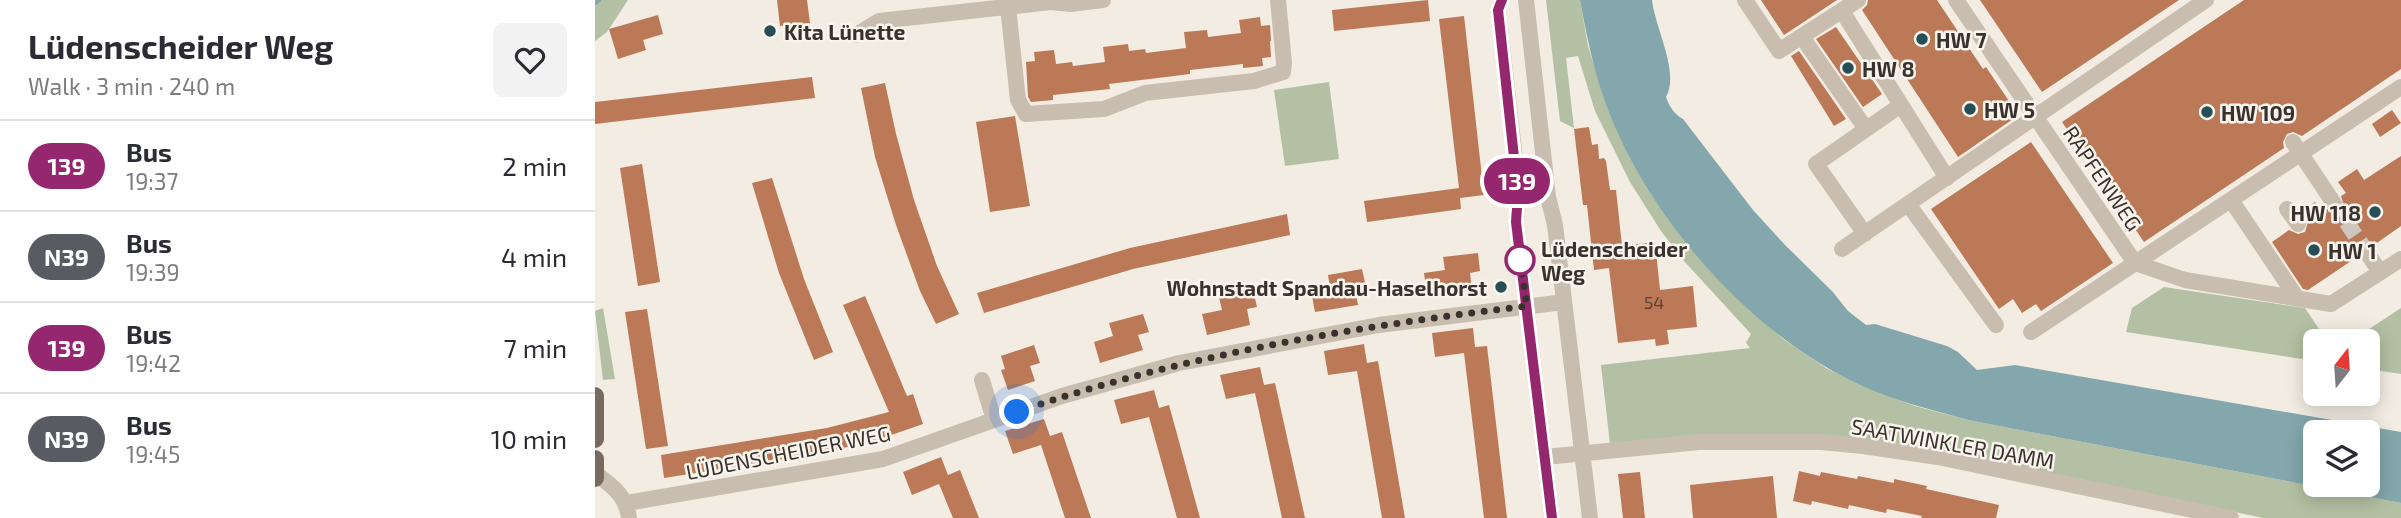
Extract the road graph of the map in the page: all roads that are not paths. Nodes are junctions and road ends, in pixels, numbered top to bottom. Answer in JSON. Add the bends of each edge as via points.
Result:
{"nodes":[{"id":1,"x":1103,"y":0,"type":"edge"},
{"id":2,"x":1279,"y":0,"type":"edge"},
{"id":3,"x":1502,"y":0,"type":"edge"},
{"id":4,"x":1526,"y":0,"type":"edge"},
{"id":5,"x":1745,"y":0,"type":"edge"},
{"id":6,"x":1858,"y":0,"type":"edge"},
{"id":7,"x":1956,"y":0,"type":"edge"},
{"id":8,"x":2206,"y":0,"type":"edge"},
{"id":9,"x":1050,"y":1,"type":"edge"},
{"id":10,"x":1008,"y":7,"type":"junction"},
{"id":11,"x":1842,"y":11,"type":"junction"},
{"id":12,"x":856,"y":35,"type":"dead end"},
{"id":13,"x":1801,"y":37,"type":"junction"},
{"id":14,"x":2401,"y":87,"type":"edge"},
{"id":15,"x":1901,"y":105,"type":"junction"},
{"id":16,"x":2035,"y":116,"type":"junction"},
{"id":17,"x":1866,"y":129,"type":"junction"},
{"id":18,"x":2297,"y":148,"type":"junction"},
{"id":19,"x":1947,"y":178,"type":"junction"},
{"id":20,"x":2231,"y":200,"type":"junction"},
{"id":21,"x":2333,"y":201,"type":"tunnel mouth"},
{"id":22,"x":1908,"y":204,"type":"junction"},
{"id":23,"x":2287,"y":209,"type":"dead end"},
{"id":24,"x":2298,"y":224,"type":"dead end"},
{"id":25,"x":1865,"y":234,"type":"junction"},
{"id":26,"x":1842,"y":249,"type":"dead end"},
{"id":27,"x":2366,"y":251,"type":"tunnel mouth"},
{"id":28,"x":2401,"y":258,"type":"edge"},
{"id":29,"x":2135,"y":263,"type":"junction"},
{"id":30,"x":2380,"y":272,"type":"junction"},
{"id":31,"x":2297,"y":298,"type":"junction"},
{"id":32,"x":1564,"y":302,"type":"junction"},
{"id":33,"x":1527,"y":306,"type":"junction"},
{"id":34,"x":1996,"y":325,"type":"dead end"},
{"id":35,"x":2031,"y":332,"type":"dead end"},
{"id":36,"x":982,"y":380,"type":"dead end"},
{"id":37,"x":595,"y":396,"type":"edge"},
{"id":38,"x":994,"y":420,"type":"junction"},
{"id":39,"x":595,"y":439,"type":"edge"},
{"id":40,"x":1582,"y":454,"type":"junction"},
{"id":41,"x":1545,"y":457,"type":"junction"},
{"id":42,"x":595,"y":459,"type":"edge"},
{"id":43,"x":595,"y":472,"type":"edge"},
{"id":44,"x":595,"y":478,"type":"edge"},
{"id":45,"x":628,"y":511,"type":"edge"},
{"id":46,"x":2159,"y":511,"type":"edge"},
{"id":47,"x":1552,"y":518,"type":"edge"},
{"id":48,"x":1590,"y":518,"type":"edge"},
{"id":49,"x":2231,"y":518,"type":"edge"}],
"edges":[{"from":1,"to":9,"type":"street"},
{"from":2,"to":10,"type":"street","via":[[1283,72],[1254,80],[1145,93],[1104,109],[1026,114],[1018,100]]},
{"from":3,"to":33,"type":"street","via":[[1498,10]]},
{"from":4,"to":32,"type":"street"},
{"from":5,"to":13,"type":"street","via":[[1779,51]]},
{"from":6,"to":11,"type":"street"},
{"from":7,"to":16,"type":"street","name":"RAPFENWEG"},
{"from":8,"to":16,"type":"street"},
{"from":9,"to":10,"type":"street"},
{"from":10,"to":12,"type":"street","via":[[879,21]]},
{"from":11,"to":13,"type":"street"},
{"from":11,"to":15,"type":"street"},
{"from":13,"to":17,"type":"street"},
{"from":14,"to":18,"type":"street","name":"RAPFENWEG","via":[[2371,98]]},
{"from":15,"to":17,"type":"street"},
{"from":15,"to":19,"type":"street"},
{"from":16,"to":19,"type":"street"},
{"from":16,"to":29,"type":"street","name":"RAPFENWEG"},
{"from":17,"to":25,"type":"street","via":[[1816,164]]},
{"from":18,"to":20,"type":"street","name":"RAPFENWEG"},
{"from":18,"to":21,"type":"street"},
{"from":19,"to":22,"type":"street"},
{"from":20,"to":29,"type":"street","name":"RAPFENWEG"},
{"from":20,"to":31,"type":"street","via":[[2284,270]]},
{"from":22,"to":25,"type":"street"},
{"from":22,"to":34,"type":"street"},
{"from":23,"to":24,"type":"street"},
{"from":25,"to":26,"type":"street"},
{"from":27,"to":30,"type":"street"},
{"from":28,"to":30,"type":"street","name":"RAPFENWEG"},
{"from":29,"to":31,"type":"street","name":"RAPFENWEG","via":[[2185,280]]},
{"from":29,"to":35,"type":"street","name":"RAPFENWEG"},
{"from":30,"to":31,"type":"street","name":"RAPFENWEG","via":[[2332,304]]},
{"from":32,"to":33,"type":"street","name":"LÜDENSCHEIDER WEG"},
{"from":32,"to":40,"type":"street"},
{"from":33,"to":38,"type":"street","name":"LÜDENSCHEIDER WEG","via":[[1366,328],[1179,363]]},
{"from":33,"to":41,"type":"street"},
{"from":36,"to":38,"type":"street"},
{"from":37,"to":39,"type":"main road"},
{"from":38,"to":45,"type":"street","name":"LÜDENSCHEIDER WEG","via":[[883,459]]},
{"from":40,"to":41,"type":"street","name":"SAATWINKLER DAMM"},
{"from":40,"to":46,"type":"street","name":"SAATWINKLER DAMM","via":[[1699,442],[1842,444],[1938,457]]},
{"from":40,"to":48,"type":"street"},
{"from":41,"to":47,"type":"street"},
{"from":42,"to":43,"type":"main road"},
{"from":43,"to":44,"type":"main road"},
{"from":43,"to":45,"type":"street","via":[[618,491]]},
{"from":46,"to":49,"type":"street","name":"SAATWINKLER DAMM"}]}
